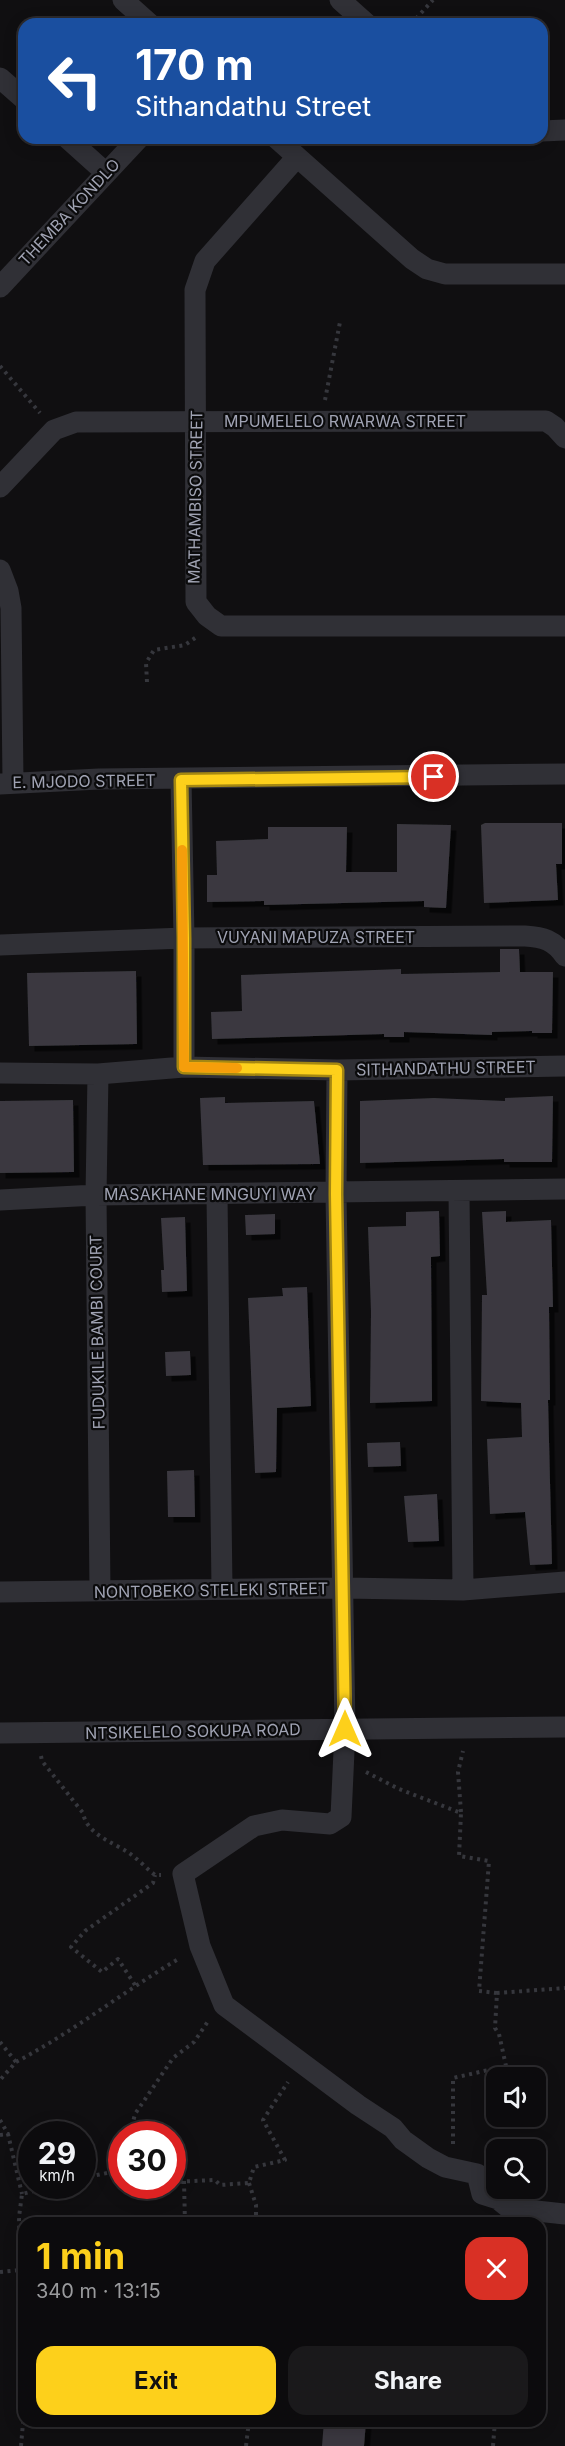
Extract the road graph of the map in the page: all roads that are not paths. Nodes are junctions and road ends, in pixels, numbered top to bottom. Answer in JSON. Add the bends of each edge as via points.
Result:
{"nodes":[{"id":1,"x":123,"y":0,"type":"edge"},
{"id":2,"x":340,"y":0,"type":"edge"},
{"id":3,"x":143,"y":18,"type":"edge"},
{"id":4,"x":360,"y":18,"type":"edge"},
{"id":5,"x":0,"y":78,"type":"edge"},
{"id":6,"x":18,"y":94,"type":"edge"},
{"id":7,"x":565,"y":130,"type":"edge"},
{"id":8,"x":548,"y":131,"type":"edge"},
{"id":9,"x":74,"y":144,"type":"edge"},
{"id":10,"x":133,"y":144,"type":"edge"},
{"id":11,"x":283,"y":144,"type":"edge"},
{"id":12,"x":297,"y":157,"type":"junction"},
{"id":13,"x":106,"y":173,"type":"junction"},
{"id":14,"x":565,"y":274,"type":"edge"},
{"id":15,"x":0,"y":287,"type":"edge"},
{"id":16,"x":196,"y":421,"type":"junction"},
{"id":17,"x":565,"y":438,"type":"edge"},
{"id":18,"x":0,"y":487,"type":"edge"},
{"id":19,"x":0,"y":570,"type":"edge"},
{"id":20,"x":565,"y":626,"type":"edge"},
{"id":21,"x":565,"y":774,"type":"edge"},
{"id":22,"x":181,"y":780,"type":"junction"},
{"id":23,"x":7,"y":782,"type":"edge"},
{"id":24,"x":184,"y":938,"type":"junction"},
{"id":25,"x":0,"y":945,"type":"edge"},
{"id":26,"x":565,"y":956,"type":"edge"},
{"id":27,"x":565,"y":1066,"type":"edge"},
{"id":28,"x":184,"y":1067,"type":"junction"},
{"id":29,"x":337,"y":1070,"type":"junction"},
{"id":30,"x":0,"y":1073,"type":"edge"},
{"id":31,"x":98,"y":1074,"type":"junction"},
{"id":32,"x":565,"y":1189,"type":"edge"},
{"id":33,"x":459,"y":1191,"type":"junction"},
{"id":34,"x":336,"y":1194,"type":"junction"},
{"id":35,"x":96,"y":1195,"type":"junction"},
{"id":36,"x":217,"y":1195,"type":"junction"},
{"id":37,"x":0,"y":1200,"type":"edge"},
{"id":38,"x":565,"y":1582,"type":"edge"},
{"id":39,"x":344,"y":1588,"type":"junction"},
{"id":40,"x":222,"y":1589,"type":"junction"},
{"id":41,"x":463,"y":1590,"type":"junction"},
{"id":42,"x":100,"y":1591,"type":"junction"},
{"id":43,"x":0,"y":1592,"type":"edge"},
{"id":44,"x":565,"y":1727,"type":"edge"},
{"id":45,"x":345,"y":1729,"type":"junction"},
{"id":46,"x":0,"y":1733,"type":"edge"},
{"id":47,"x":565,"y":2214,"type":"edge"}],
"edges":[{"from":1,"to":3,"type":"street"},
{"from":2,"to":4,"type":"street"},
{"from":5,"to":6,"type":"street"},
{"from":7,"to":8,"type":"street"},
{"from":9,"to":13,"type":"street"},
{"from":10,"to":13,"type":"street","name":"THEMBA KONDLO"},
{"from":11,"to":12,"type":"street"},
{"from":12,"to":14,"type":"street","via":[[427,269],[445,274]]},
{"from":12,"to":16,"type":"street","name":"MATHAMBISO STREET","via":[[205,261],[198,275]]},
{"from":13,"to":15,"type":"street","name":"THEMBA KONDLO"},
{"from":16,"to":17,"type":"street","name":"MPUMELELO RWARWA STREET","via":[[546,421]]},
{"from":16,"to":18,"type":"street","name":"MPUMELELO RWARWA STREET","via":[[76,422],[54,430]]},
{"from":16,"to":20,"type":"street","name":"MATHAMBISO STREET","via":[[194,595],[199,607],[220,626]]},
{"from":19,"to":23,"type":"street","via":[[11,608]]},
{"from":21,"to":22,"type":"street","name":"E. MJODO STREET"},
{"from":22,"to":23,"type":"street","name":"E. MJODO STREET"},
{"from":22,"to":24,"type":"street"},
{"from":24,"to":25,"type":"street","name":"VUYANI MAPUZA STREET"},
{"from":24,"to":26,"type":"street","name":"VUYANI MAPUZA STREET","via":[[525,936],[552,941]]},
{"from":24,"to":28,"type":"street"},
{"from":27,"to":29,"type":"street","name":"SITHANDATHU STREET"},
{"from":28,"to":29,"type":"street","name":"SITHANDATHU STREET"},
{"from":28,"to":31,"type":"street","name":"SITHANDATHU STREET"},
{"from":29,"to":34,"type":"street"},
{"from":30,"to":31,"type":"street","name":"SITHANDATHU STREET"},
{"from":31,"to":35,"type":"street","name":"FUDUKILE BAMBI COURT"},
{"from":32,"to":33,"type":"street","name":"MASAKHANE MNGUYI WAY"},
{"from":33,"to":34,"type":"street","name":"MASAKHANE MNGUYI WAY"},
{"from":33,"to":41,"type":"street"},
{"from":34,"to":36,"type":"street","name":"MASAKHANE MNGUYI WAY"},
{"from":34,"to":39,"type":"street"},
{"from":35,"to":36,"type":"street","name":"MASAKHANE MNGUYI WAY"},
{"from":35,"to":37,"type":"street","name":"MASAKHANE MNGUYI WAY"},
{"from":35,"to":42,"type":"street","name":"FUDUKILE BAMBI COURT"},
{"from":36,"to":40,"type":"street"},
{"from":38,"to":41,"type":"street","name":"NONTOBEKO STELEKI STREET"},
{"from":39,"to":40,"type":"street","name":"NONTOBEKO STELEKI STREET"},
{"from":39,"to":41,"type":"street","name":"NONTOBEKO STELEKI STREET"},
{"from":39,"to":45,"type":"street"},
{"from":40,"to":42,"type":"street","name":"NONTOBEKO STELEKI STREET"},
{"from":42,"to":43,"type":"street","name":"NONTOBEKO STELEKI STREET"},
{"from":44,"to":45,"type":"street","name":"NTSIKELELO SOKUPA ROAD"},
{"from":45,"to":46,"type":"street","name":"NTSIKELELO SOKUPA ROAD"},
{"from":45,"to":47,"type":"street","via":[[340,1817],[330,1824],[282,1820],[254,1826],[183,1874],[200,1946],[224,2006],[393,2128],[409,2145],[446,2168],[477,2174],[482,2194],[509,2208]]}]}
